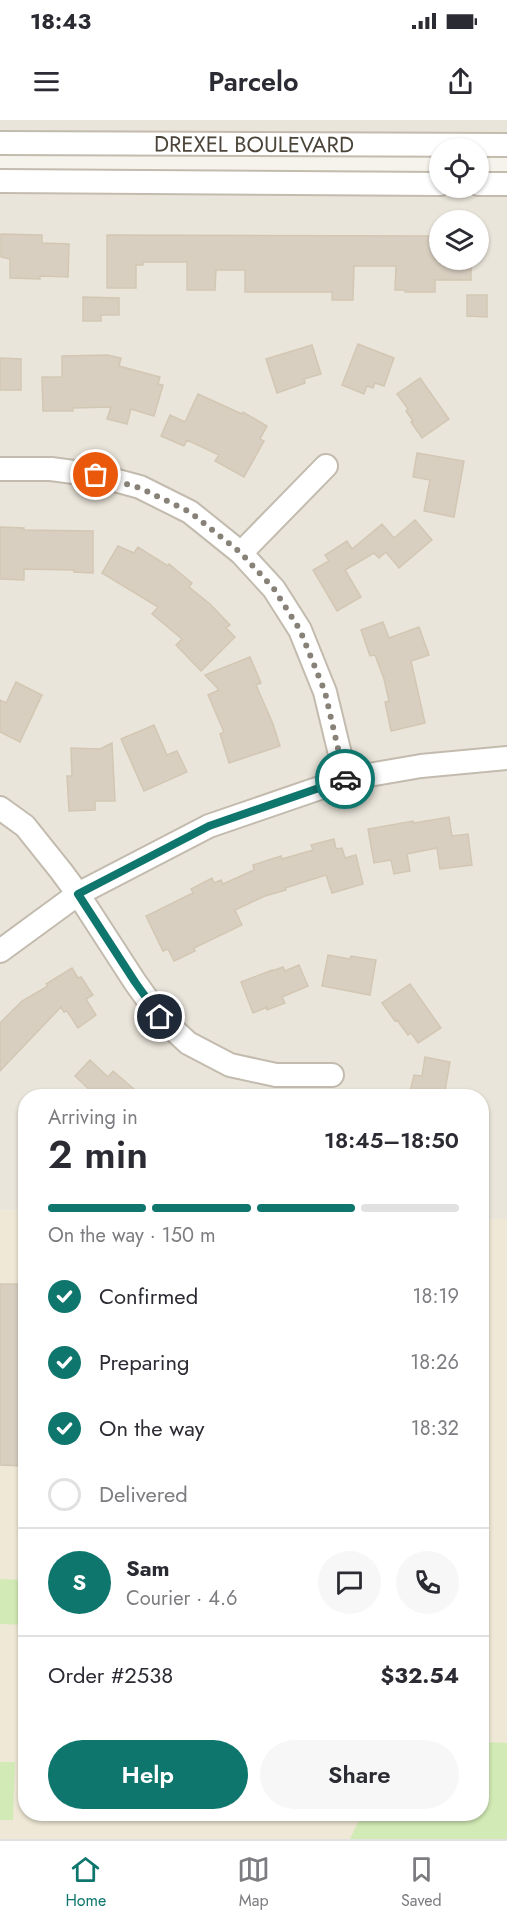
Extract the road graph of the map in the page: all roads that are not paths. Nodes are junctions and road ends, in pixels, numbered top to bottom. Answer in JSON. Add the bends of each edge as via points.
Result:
{"nodes":[{"id":1,"x":0,"y":143,"type":"edge"},
{"id":2,"x":507,"y":145,"type":"edge"},
{"id":3,"x":0,"y":182,"type":"edge"},
{"id":4,"x":429,"y":184,"type":"edge"},
{"id":5,"x":489,"y":184,"type":"edge"},
{"id":6,"x":507,"y":184,"type":"edge"},
{"id":7,"x":326,"y":466,"type":"dead end"},
{"id":8,"x":0,"y":469,"type":"edge"},
{"id":9,"x":241,"y":553,"type":"junction"},
{"id":10,"x":507,"y":758,"type":"edge"},
{"id":11,"x":346,"y":779,"type":"junction"},
{"id":12,"x":0,"y":808,"type":"edge"},
{"id":13,"x":78,"y":894,"type":"junction"},
{"id":14,"x":0,"y":951,"type":"edge"},
{"id":15,"x":332,"y":1075,"type":"dead end"}],
"edges":[{"from":1,"to":2,"type":"street","name":"DREXEL BOULEVARD"},
{"from":3,"to":4,"type":"street","name":"DREXEL BOULEVARD"},
{"from":5,"to":6,"type":"street"},
{"from":7,"to":9,"type":"street"},
{"from":8,"to":9,"type":"street","via":[[96,475],[140,488],[190,512]]},
{"from":9,"to":11,"type":"street","via":[[274,589],[300,630],[325,692]]},
{"from":10,"to":11,"type":"street","via":[[421,766]]},
{"from":11,"to":13,"type":"street","via":[[209,826]]},
{"from":12,"to":13,"type":"street","via":[[25,826]]},
{"from":13,"to":14,"type":"street"},
{"from":13,"to":15,"type":"street","via":[[160,1017],[188,1043],[230,1065],[276,1075]]}]}
